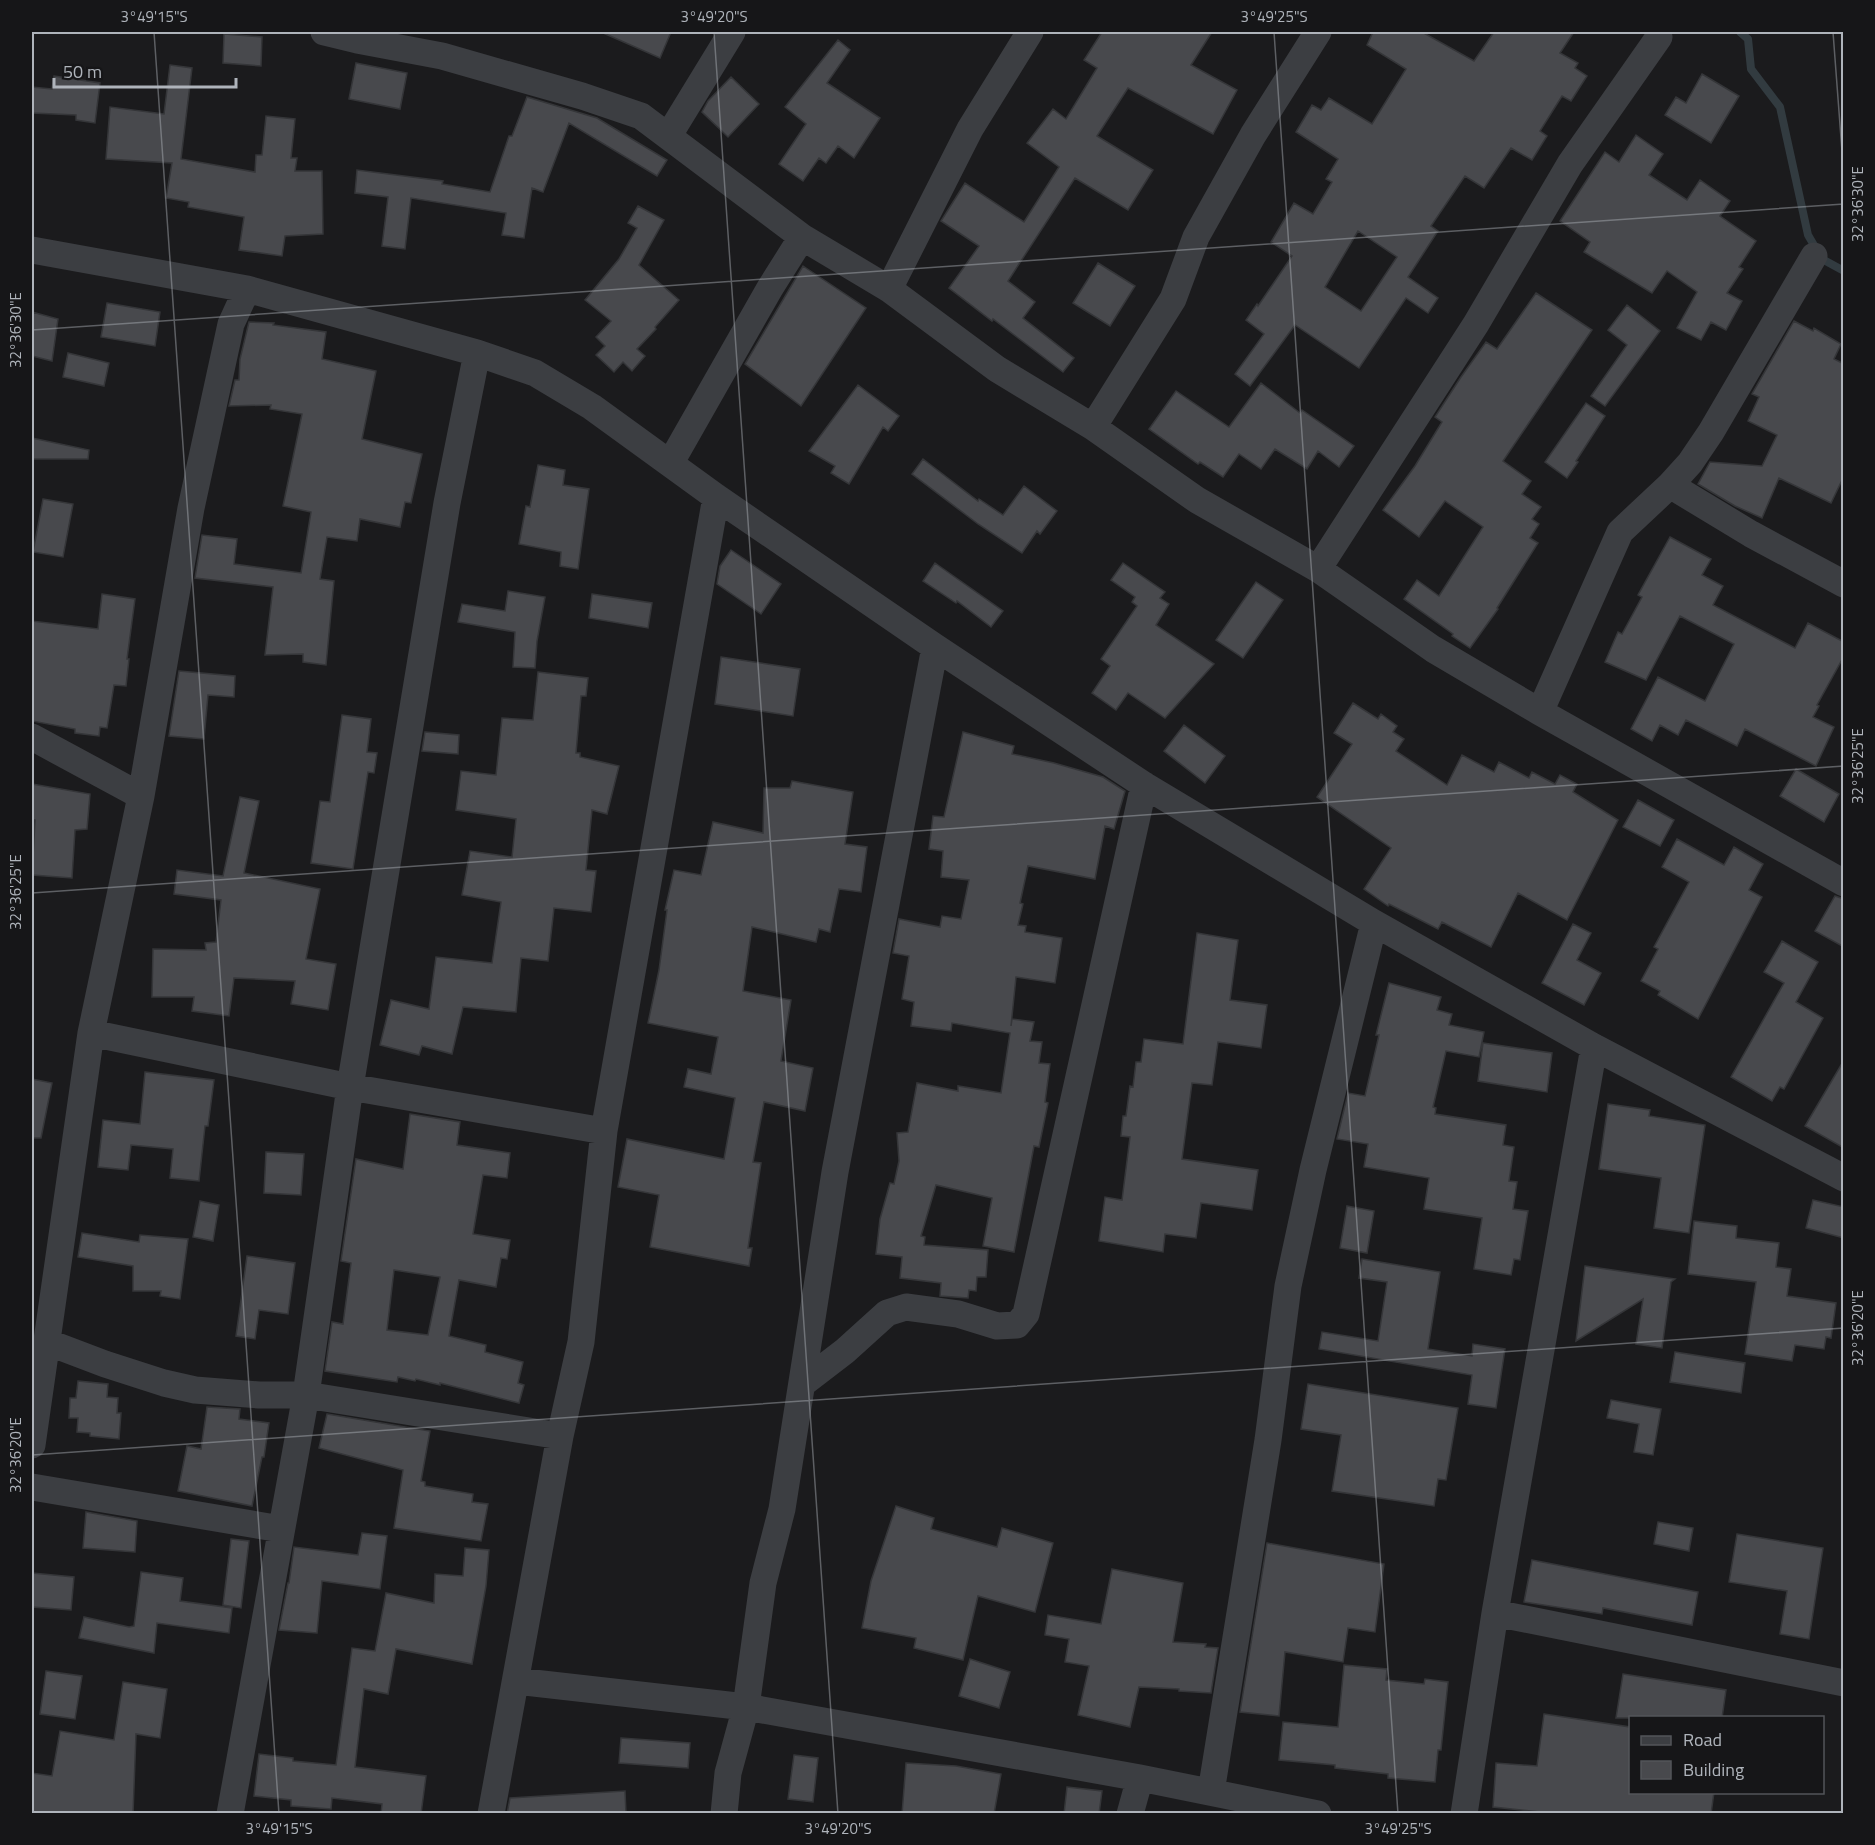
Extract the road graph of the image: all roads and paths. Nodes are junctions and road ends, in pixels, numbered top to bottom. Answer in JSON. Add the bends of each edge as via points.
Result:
{"nodes":[{"id":1,"x":324,"y":32,"type":"edge"},
{"id":2,"x":732,"y":32,"type":"edge"},
{"id":3,"x":1030,"y":32,"type":"edge"},
{"id":4,"x":1318,"y":32,"type":"edge"},
{"id":5,"x":1659,"y":37,"type":"dead end"},
{"id":6,"x":669,"y":135,"type":"junction"},
{"id":7,"x":801,"y":237,"type":"junction"},
{"id":8,"x":32,"y":250,"type":"edge"},
{"id":9,"x":1814,"y":256,"type":"dead end"},
{"id":10,"x":247,"y":289,"type":"junction"},
{"id":11,"x":889,"y":289,"type":"junction"},
{"id":12,"x":477,"y":353,"type":"junction"},
{"id":13,"x":1093,"y":428,"type":"junction"},
{"id":14,"x":670,"y":462,"type":"junction"},
{"id":15,"x":1670,"y":485,"type":"junction"},
{"id":16,"x":716,"y":497,"type":"junction"},
{"id":17,"x":1318,"y":569,"type":"junction"},
{"id":18,"x":1844,"y":584,"type":"edge"},
{"id":19,"x":934,"y":647,"type":"junction"},
{"id":20,"x":1540,"y":712,"type":"junction"},
{"id":21,"x":32,"y":737,"type":"edge"},
{"id":22,"x":1144,"y":785,"type":"junction"},
{"id":23,"x":141,"y":796,"type":"junction"},
{"id":24,"x":1844,"y":883,"type":"edge"},
{"id":25,"x":1374,"y":923,"type":"junction"},
{"id":26,"x":92,"y":1034,"type":"junction"},
{"id":27,"x":1594,"y":1047,"type":"junction"},
{"id":28,"x":350,"y":1088,"type":"junction"},
{"id":29,"x":604,"y":1131,"type":"junction"},
{"id":30,"x":1844,"y":1178,"type":"edge"},
{"id":31,"x":46,"y":1342,"type":"junction"},
{"id":32,"x":802,"y":1384,"type":"junction"},
{"id":33,"x":306,"y":1395,"type":"junction"},
{"id":34,"x":560,"y":1436,"type":"junction"},
{"id":35,"x":32,"y":1445,"type":"edge"},
{"id":36,"x":32,"y":1487,"type":"edge"},
{"id":37,"x":281,"y":1529,"type":"junction"},
{"id":38,"x":1495,"y":1613,"type":"junction"},
{"id":39,"x":516,"y":1681,"type":"junction"},
{"id":40,"x":1844,"y":1683,"type":"edge"},
{"id":41,"x":746,"y":1707,"type":"junction"},
{"id":42,"x":1140,"y":1778,"type":"junction"},
{"id":43,"x":1211,"y":1792,"type":"junction"},
{"id":44,"x":230,"y":1814,"type":"edge"},
{"id":45,"x":491,"y":1814,"type":"edge"},
{"id":46,"x":724,"y":1814,"type":"edge"},
{"id":47,"x":1130,"y":1814,"type":"edge"},
{"id":48,"x":1318,"y":1814,"type":"edge"},
{"id":49,"x":1464,"y":1814,"type":"edge"}],
"edges":[{"from":1,"to":6,"type":"street","via":[[442,56],[582,96],[642,116]]},
{"from":2,"to":6,"type":"street"},
{"from":3,"to":11,"type":"street","via":[[970,129]]},
{"from":4,"to":13,"type":"street","via":[[1253,135],[1196,237],[1173,299]]},
{"from":5,"to":17,"type":"street","via":[[1570,164],[1476,324]]},
{"from":6,"to":7,"type":"street"},
{"from":7,"to":11,"type":"street"},
{"from":7,"to":14,"type":"street"},
{"from":8,"to":10,"type":"street"},
{"from":9,"to":15,"type":"street","via":[[1711,432]]},
{"from":10,"to":12,"type":"street"},
{"from":10,"to":23,"type":"street","via":[[231,324],[191,508]]},
{"from":11,"to":13,"type":"street","via":[[997,369]]},
{"from":12,"to":14,"type":"street","via":[[535,373]]},
{"from":12,"to":28,"type":"street","via":[[447,503]]},
{"from":13,"to":17,"type":"street","via":[[1197,500]]},
{"from":14,"to":16,"type":"street"},
{"from":15,"to":18,"type":"street"},
{"from":15,"to":20,"type":"street","via":[[1620,532]]},
{"from":16,"to":19,"type":"street"},
{"from":16,"to":29,"type":"street"},
{"from":17,"to":20,"type":"street","via":[[1433,649]]},
{"from":19,"to":22,"type":"street"},
{"from":19,"to":32,"type":"street","via":[[835,1172]]},
{"from":20,"to":24,"type":"street"},
{"from":21,"to":23,"type":"street"},
{"from":22,"to":25,"type":"street"},
{"from":22,"to":32,"type":"street","via":[[1026,1314],[1017,1324],[996,1326],[958,1314],[906,1307],[887,1313]]},
{"from":23,"to":26,"type":"street"},
{"from":25,"to":27,"type":"street"},
{"from":25,"to":43,"type":"street","via":[[1288,1286],[1268,1440]]},
{"from":26,"to":28,"type":"street"},
{"from":26,"to":31,"type":"street"},
{"from":27,"to":30,"type":"street"},
{"from":27,"to":38,"type":"street"},
{"from":28,"to":29,"type":"street"},
{"from":28,"to":33,"type":"street"},
{"from":29,"to":34,"type":"street","via":[[581,1342]]},
{"from":31,"to":33,"type":"street","via":[[195,1390]]},
{"from":31,"to":35,"type":"street"},
{"from":32,"to":41,"type":"street","via":[[782,1509],[763,1583]]},
{"from":33,"to":34,"type":"street"},
{"from":33,"to":37,"type":"street"},
{"from":34,"to":39,"type":"street"},
{"from":36,"to":37,"type":"street"},
{"from":37,"to":44,"type":"street"},
{"from":38,"to":40,"type":"street"},
{"from":38,"to":49,"type":"street"},
{"from":39,"to":41,"type":"street"},
{"from":39,"to":45,"type":"street"},
{"from":41,"to":42,"type":"street"},
{"from":41,"to":46,"type":"street","via":[[728,1773]]},
{"from":42,"to":43,"type":"street"},
{"from":42,"to":47,"type":"street"},
{"from":43,"to":48,"type":"street"}]}
